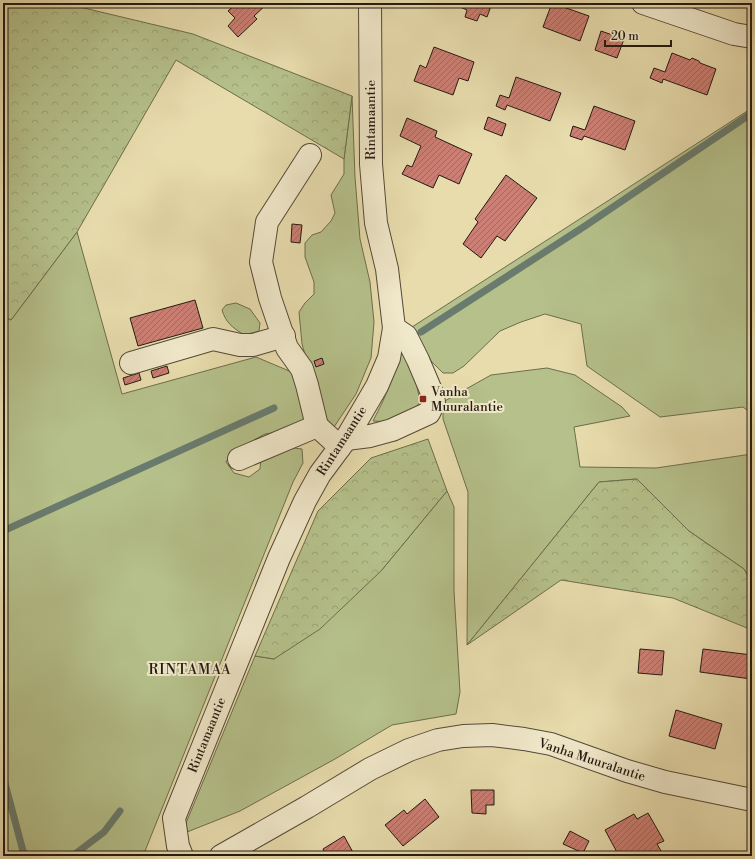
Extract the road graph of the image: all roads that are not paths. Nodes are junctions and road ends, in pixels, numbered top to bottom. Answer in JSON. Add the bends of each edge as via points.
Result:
{"nodes":[{"id":1,"x":370,"y":3,"type":"edge"},
{"id":2,"x":643,"y":3,"type":"edge"},
{"id":3,"x":752,"y":37,"type":"edge"},
{"id":4,"x":310,"y":155,"type":"dead end"},
{"id":5,"x":394,"y":328,"type":"junction"},
{"id":6,"x":284,"y":336,"type":"junction"},
{"id":7,"x":131,"y":362,"type":"dead end"},
{"id":8,"x":317,"y":426,"type":"junction"},
{"id":9,"x":343,"y":443,"type":"junction"},
{"id":10,"x":239,"y":459,"type":"dead end"},
{"id":11,"x":752,"y":800,"type":"edge"},
{"id":12,"x":182,"y":856,"type":"edge"},
{"id":13,"x":221,"y":856,"type":"edge"}],
"edges":[{"from":1,"to":5,"type":"street","name":"Rintamaantie","via":[[371,164],[376,223],[387,270]]},
{"from":2,"to":3,"type":"street","via":[[734,34]]},
{"from":4,"to":6,"type":"street","via":[[267,222],[261,262],[270,298]]},
{"from":5,"to":9,"type":"street","name":"Rintamaantie","via":[[389,358],[378,386]]},
{"from":5,"to":9,"type":"street","via":[[406,336],[418,360],[432,393],[432,408],[429,413],[392,430]]},
{"from":6,"to":7,"type":"street","via":[[252,345],[213,339]]},
{"from":6,"to":8,"type":"street","via":[[287,348],[302,369]]},
{"from":8,"to":9,"type":"street"},
{"from":8,"to":10,"type":"street"},
{"from":9,"to":12,"type":"street","name":"Rintamaantie","via":[[320,474],[279,558],[174,818]]},
{"from":11,"to":13,"type":"street","name":"Vanha Muuralantie","via":[[665,782],[551,744],[492,735],[463,736],[416,747],[370,769]]}]}
